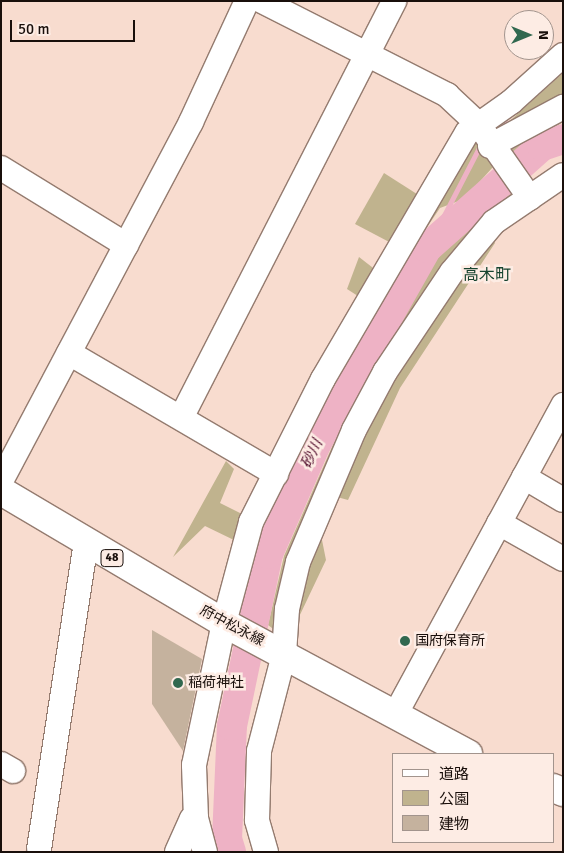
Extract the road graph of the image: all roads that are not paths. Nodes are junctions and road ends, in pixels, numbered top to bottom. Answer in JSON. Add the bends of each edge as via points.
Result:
{"nodes":[{"id":1,"x":247,"y":1,"type":"edge"},
{"id":2,"x":262,"y":1,"type":"edge"},
{"id":3,"x":394,"y":1,"type":"edge"},
{"id":4,"x":364,"y":53,"type":"junction"},
{"id":5,"x":563,"y":55,"type":"edge"},
{"id":6,"x":563,"y":106,"type":"edge"},
{"id":7,"x":479,"y":125,"type":"junction"},
{"id":8,"x":490,"y":146,"type":"junction"},
{"id":9,"x":1,"y":168,"type":"edge"},
{"id":10,"x":563,"y":175,"type":"edge"},
{"id":11,"x":530,"y":198,"type":"junction"},
{"id":12,"x":126,"y":245,"type":"junction"},
{"id":13,"x":69,"y":353,"type":"junction"},
{"id":14,"x":563,"y":405,"type":"edge"},
{"id":15,"x":182,"y":416,"type":"junction"},
{"id":16,"x":276,"y":474,"type":"junction"},
{"id":17,"x":524,"y":477,"type":"junction"},
{"id":18,"x":1,"y":481,"type":"edge"},
{"id":19,"x":1,"y":491,"type":"edge"},
{"id":20,"x":563,"y":500,"type":"edge"},
{"id":21,"x":499,"y":523,"type":"junction"},
{"id":22,"x":86,"y":543,"type":"junction"},
{"id":23,"x":563,"y":559,"type":"edge"},
{"id":24,"x":224,"y":623,"type":"junction"},
{"id":25,"x":284,"y":654,"type":"junction"},
{"id":26,"x":395,"y":715,"type":"junction"},
{"id":27,"x":466,"y":753,"type":"edge"},
{"id":28,"x":196,"y":818,"type":"junction"},
{"id":29,"x":43,"y":846,"type":"edge"},
{"id":30,"x":177,"y":852,"type":"edge"},
{"id":31,"x":205,"y":852,"type":"edge"},
{"id":32,"x":266,"y":852,"type":"edge"}],
"edges":[{"from":1,"to":12,"type":"street","via":[[191,122]]},
{"from":2,"to":4,"type":"street"},
{"from":3,"to":4,"type":"street"},
{"from":4,"to":7,"type":"street","via":[[447,94]]},
{"from":4,"to":15,"type":"street"},
{"from":5,"to":7,"type":"street"},
{"from":6,"to":8,"type":"street"},
{"from":7,"to":8,"type":"street"},
{"from":7,"to":16,"type":"street","via":[[467,133],[385,271],[367,310],[323,379]]},
{"from":8,"to":11,"type":"street"},
{"from":9,"to":12,"type":"street"},
{"from":10,"to":11,"type":"street"},
{"from":11,"to":25,"type":"street","via":[[488,229],[452,272],[385,372],[354,430],[298,562],[287,609]]},
{"from":12,"to":13,"type":"street"},
{"from":13,"to":15,"type":"street"},
{"from":13,"to":18,"type":"street"},
{"from":14,"to":17,"type":"street"},
{"from":15,"to":16,"type":"street"},
{"from":16,"to":24,"type":"street","via":[[251,522]]},
{"from":17,"to":20,"type":"street"},
{"from":17,"to":21,"type":"street"},
{"from":19,"to":22,"type":"main road","name":"府中松永線","number":"48"},
{"from":21,"to":23,"type":"street"},
{"from":21,"to":26,"type":"street"},
{"from":22,"to":24,"type":"main road","name":"府中松永線","number":"48"},
{"from":22,"to":29,"type":"street"},
{"from":24,"to":25,"type":"main road","name":"府中松永線","number":"48"},
{"from":24,"to":28,"type":"street","via":[[194,765]]},
{"from":25,"to":26,"type":"main road","name":"府中松永線","number":"48"},
{"from":25,"to":32,"type":"street","via":[[259,751],[257,820]]},
{"from":26,"to":27,"type":"main road","name":"府中松永線","number":"48"},
{"from":28,"to":30,"type":"street","via":[[192,819]]},
{"from":28,"to":31,"type":"street"}]}
